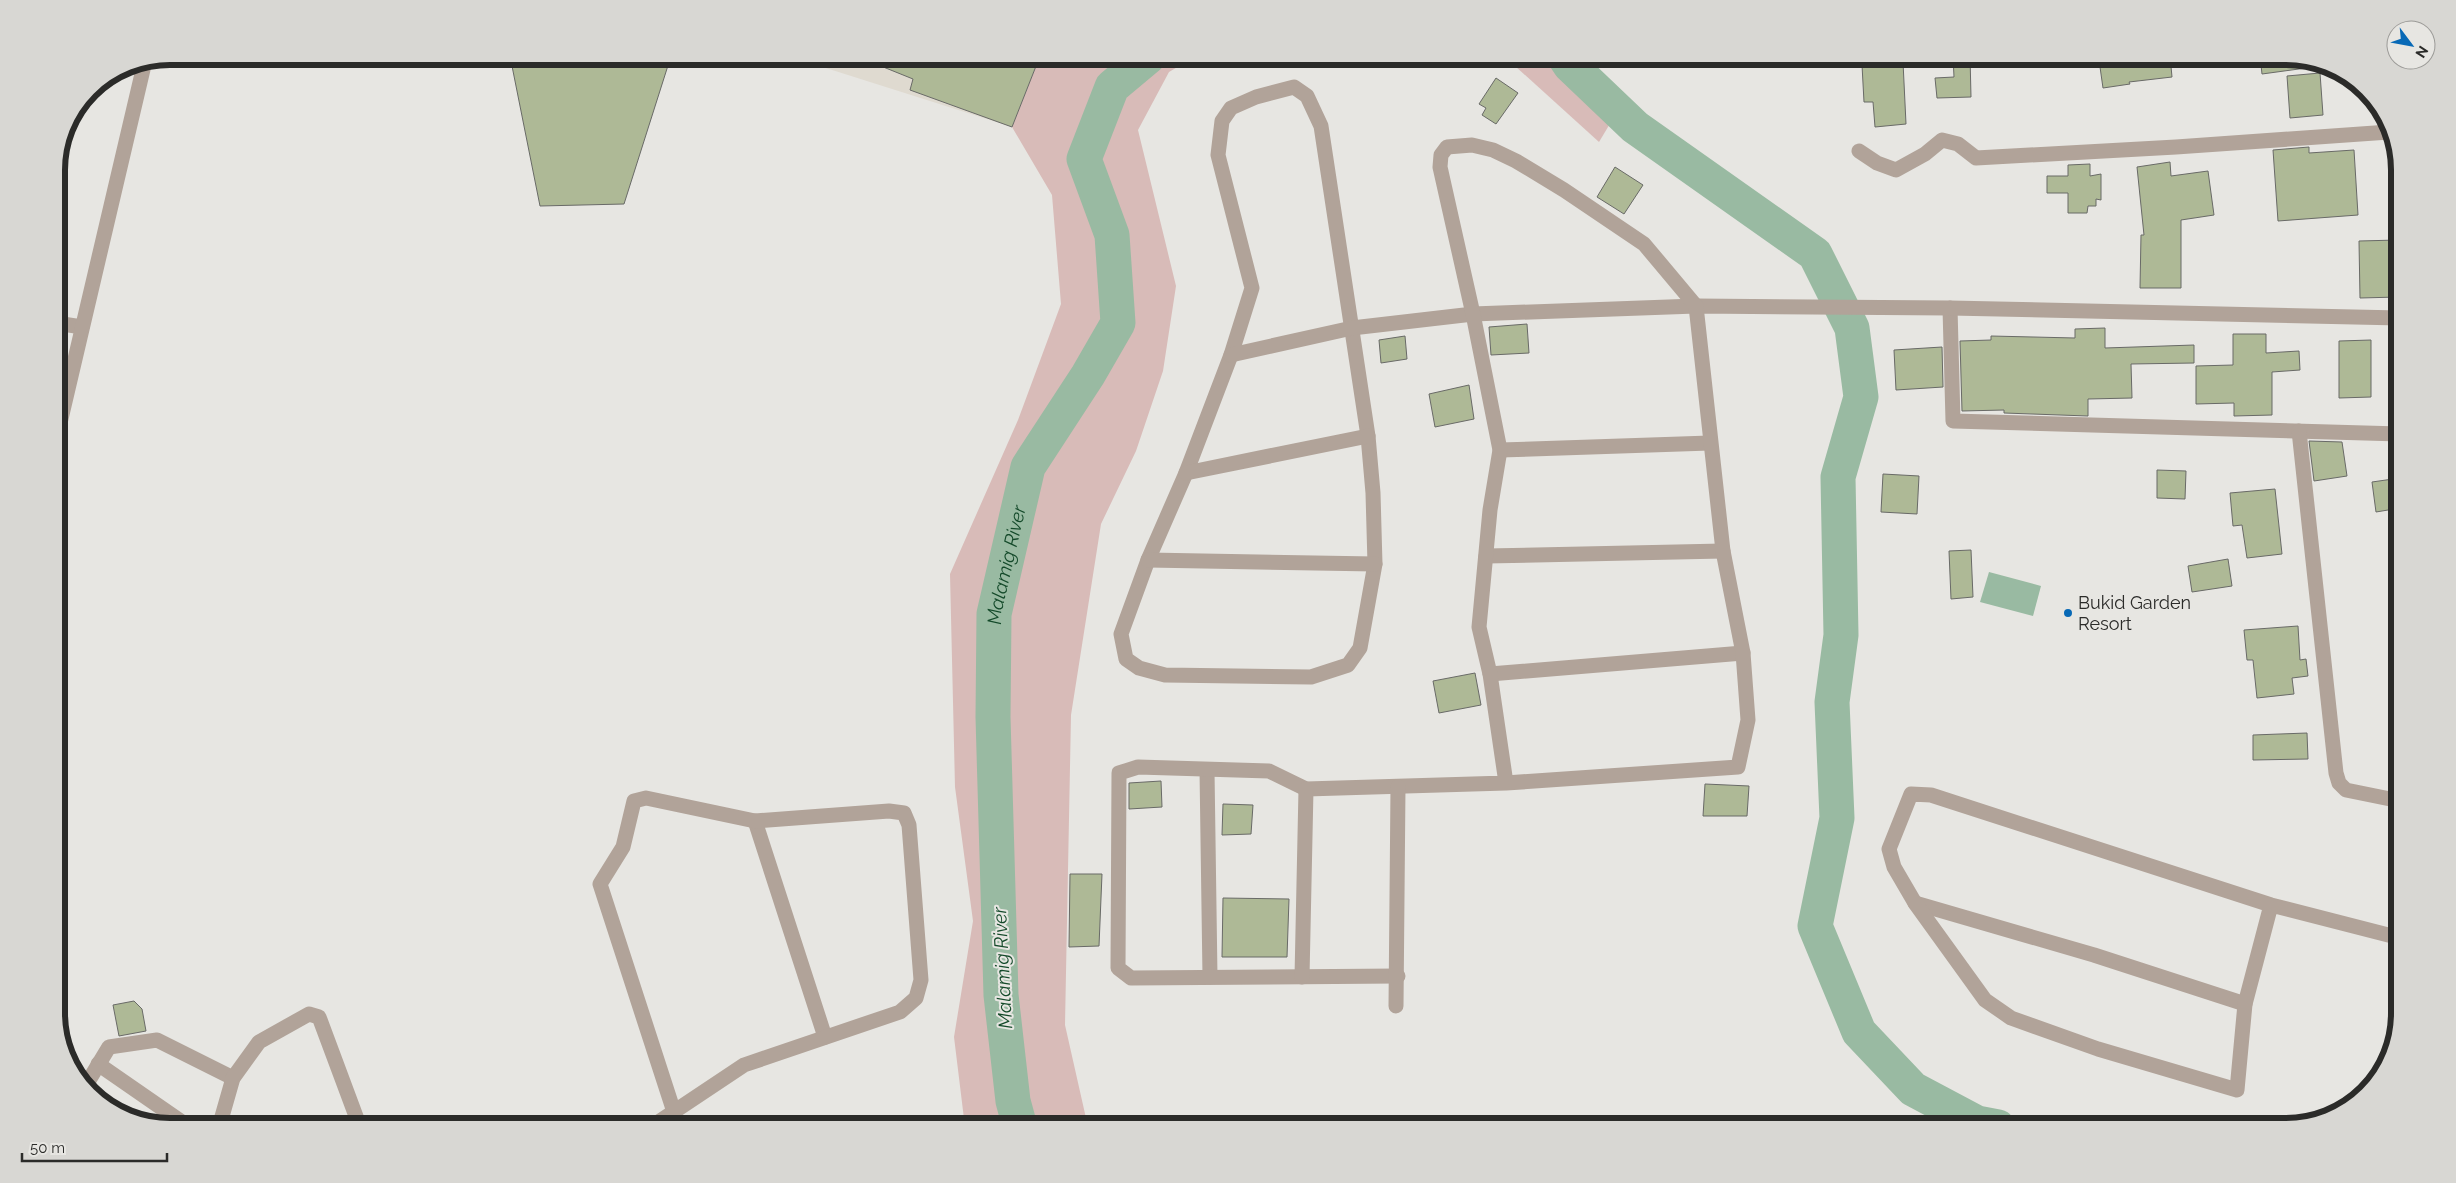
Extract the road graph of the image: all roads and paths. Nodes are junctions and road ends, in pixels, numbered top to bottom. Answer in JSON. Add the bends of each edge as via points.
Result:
{"nodes":[{"id":1,"x":143,"y":69,"type":"edge"},
{"id":2,"x":2383,"y":132,"type":"edge"},
{"id":3,"x":1859,"y":151,"type":"dead end"},
{"id":4,"x":1696,"y":306,"type":"junction"},
{"id":5,"x":1950,"y":308,"type":"junction"},
{"id":6,"x":1473,"y":314,"type":"junction"},
{"id":7,"x":2391,"y":318,"type":"edge"},
{"id":8,"x":65,"y":324,"type":"edge"},
{"id":9,"x":82,"y":327,"type":"junction"},
{"id":10,"x":1352,"y":328,"type":"junction"},
{"id":11,"x":1231,"y":355,"type":"junction"},
{"id":12,"x":65,"y":401,"type":"edge"},
{"id":13,"x":2299,"y":431,"type":"junction"},
{"id":14,"x":2391,"y":434,"type":"edge"},
{"id":15,"x":1368,"y":436,"type":"junction"},
{"id":16,"x":1710,"y":442,"type":"junction"},
{"id":17,"x":1500,"y":450,"type":"junction"},
{"id":18,"x":1186,"y":473,"type":"junction"},
{"id":19,"x":1723,"y":551,"type":"junction"},
{"id":20,"x":1486,"y":556,"type":"junction"},
{"id":21,"x":1148,"y":560,"type":"junction"},
{"id":22,"x":1375,"y":564,"type":"junction"},
{"id":23,"x":1743,"y":653,"type":"junction"},
{"id":24,"x":1490,"y":674,"type":"junction"},
{"id":25,"x":1207,"y":770,"type":"junction"},
{"id":26,"x":1506,"y":783,"type":"junction"},
{"id":27,"x":1398,"y":787,"type":"junction"},
{"id":28,"x":1306,"y":789,"type":"junction"},
{"id":29,"x":2391,"y":799,"type":"edge"},
{"id":30,"x":755,"y":821,"type":"junction"},
{"id":31,"x":1915,"y":903,"type":"junction"},
{"id":32,"x":2271,"y":905,"type":"junction"},
{"id":33,"x":2391,"y":936,"type":"edge"},
{"id":34,"x":1398,"y":976,"type":"junction"},
{"id":35,"x":1210,"y":977,"type":"junction"},
{"id":36,"x":1302,"y":977,"type":"junction"},
{"id":37,"x":2245,"y":1004,"type":"junction"},
{"id":38,"x":1396,"y":1006,"type":"dead end"},
{"id":39,"x":824,"y":1037,"type":"junction"},
{"id":40,"x":98,"y":1064,"type":"junction"},
{"id":41,"x":233,"y":1078,"type":"junction"},
{"id":42,"x":89,"y":1079,"type":"edge"},
{"id":43,"x":674,"y":1112,"type":"junction"},
{"id":44,"x":176,"y":1118,"type":"edge"},
{"id":45,"x":222,"y":1118,"type":"edge"},
{"id":46,"x":357,"y":1118,"type":"edge"},
{"id":47,"x":665,"y":1118,"type":"edge"}],
"edges":[{"from":1,"to":9,"type":"street"},
{"from":2,"to":3,"type":"street","via":[[1976,158],[1958,144],[1942,140],[1896,170],[1876,163]]},
{"from":4,"to":5,"type":"street"},
{"from":4,"to":6,"type":"street"},
{"from":4,"to":6,"type":"street","via":[[1644,244],[1588,206],[1493,150],[1472,145],[1447,147],[1441,155],[1440,167]]},
{"from":4,"to":16,"type":"street"},
{"from":5,"to":7,"type":"street"},
{"from":5,"to":13,"type":"street","via":[[1953,421]]},
{"from":6,"to":10,"type":"street"},
{"from":6,"to":17,"type":"street"},
{"from":8,"to":9,"type":"street"},
{"from":9,"to":12,"type":"street"},
{"from":10,"to":11,"type":"street"},
{"from":10,"to":11,"type":"street","via":[[1321,126],[1307,96],[1294,87],[1256,97],[1231,108],[1222,121],[1218,155],[1252,288]]},
{"from":10,"to":15,"type":"street"},
{"from":11,"to":18,"type":"street"},
{"from":13,"to":14,"type":"street"},
{"from":13,"to":29,"type":"street","via":[[2336,773],[2346,790]]},
{"from":15,"to":18,"type":"street"},
{"from":15,"to":22,"type":"street"},
{"from":16,"to":17,"type":"street"},
{"from":16,"to":19,"type":"street"},
{"from":17,"to":20,"type":"street"},
{"from":18,"to":21,"type":"street"},
{"from":19,"to":20,"type":"street"},
{"from":19,"to":23,"type":"street"},
{"from":20,"to":24,"type":"street","via":[[1478,627]]},
{"from":21,"to":22,"type":"street"},
{"from":21,"to":22,"type":"street","via":[[1122,634],[1126,659],[1139,668],[1165,675],[1311,677],[1348,664],[1360,648]]},
{"from":23,"to":24,"type":"street"},
{"from":23,"to":26,"type":"street","via":[[1748,720],[1738,767]]},
{"from":24,"to":26,"type":"street"},
{"from":25,"to":28,"type":"street","via":[[1268,770]]},
{"from":25,"to":35,"type":"street"},
{"from":25,"to":35,"type":"street","via":[[1138,766],[1118,773],[1118,968],[1131,978]]},
{"from":26,"to":27,"type":"street"},
{"from":27,"to":28,"type":"street"},
{"from":27,"to":34,"type":"street"},
{"from":28,"to":36,"type":"street"},
{"from":30,"to":39,"type":"street"},
{"from":30,"to":39,"type":"street","via":[[889,812],[904,813],[909,825],[921,980],[916,998],[900,1012]]},
{"from":30,"to":43,"type":"street","via":[[646,798],[634,801],[623,847],[600,884]]},
{"from":31,"to":32,"type":"street","via":[[1894,867],[1889,849],[1911,794],[1931,795]]},
{"from":31,"to":37,"type":"street","via":[[2094,955]]},
{"from":31,"to":37,"type":"street","via":[[1985,1000],[2011,1018],[2098,1049],[2237,1090]]},
{"from":32,"to":33,"type":"street"},
{"from":32,"to":37,"type":"street"},
{"from":34,"to":36,"type":"street"},
{"from":34,"to":38,"type":"street"},
{"from":35,"to":36,"type":"street"},
{"from":39,"to":43,"type":"street","via":[[744,1065]]},
{"from":40,"to":41,"type":"street","via":[[109,1047],[156,1040]]},
{"from":40,"to":42,"type":"street"},
{"from":40,"to":44,"type":"street"},
{"from":41,"to":45,"type":"street"},
{"from":41,"to":46,"type":"street","via":[[259,1042],[309,1014],[319,1018]]},
{"from":43,"to":47,"type":"street"}]}
